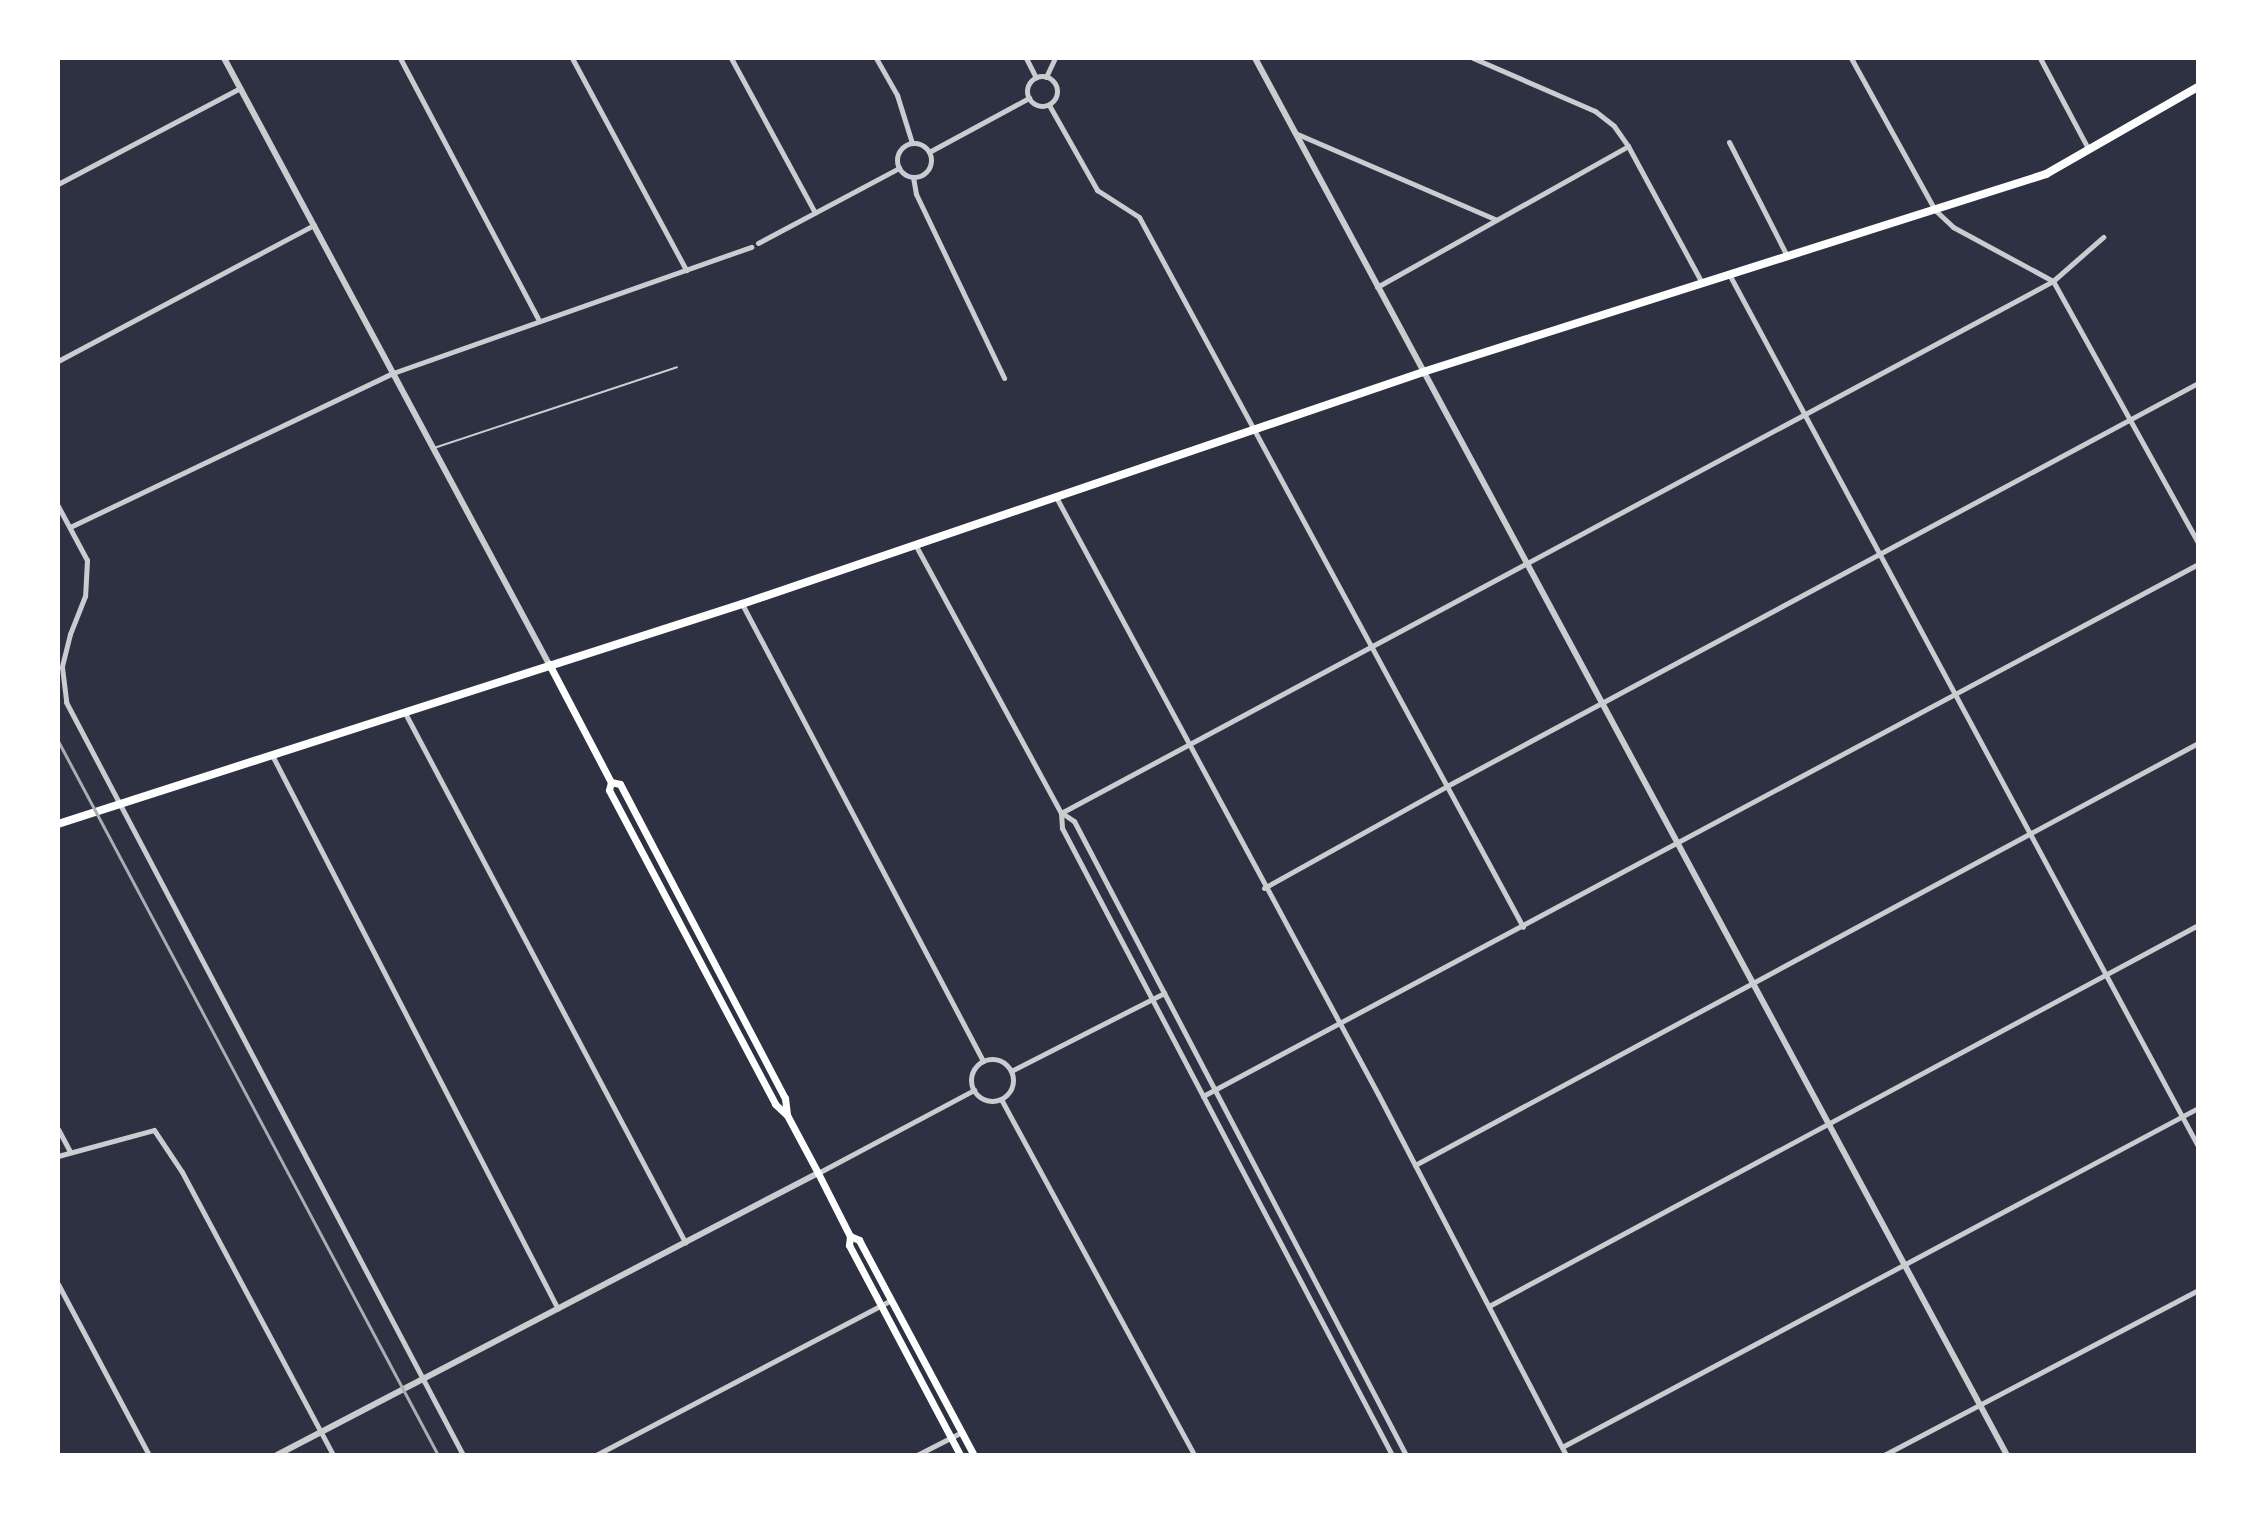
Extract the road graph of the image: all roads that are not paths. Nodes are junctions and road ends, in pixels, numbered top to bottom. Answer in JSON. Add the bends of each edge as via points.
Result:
{"nodes":[{"id":1,"x":224,"y":58,"type":"edge"},
{"id":2,"x":400,"y":58,"type":"edge"},
{"id":3,"x":572,"y":58,"type":"edge"},
{"id":4,"x":731,"y":58,"type":"edge"},
{"id":5,"x":876,"y":58,"type":"edge"},
{"id":6,"x":1026,"y":58,"type":"edge"},
{"id":7,"x":1055,"y":58,"type":"edge"},
{"id":8,"x":1255,"y":58,"type":"edge"},
{"id":9,"x":1473,"y":58,"type":"edge"},
{"id":10,"x":1851,"y":58,"type":"edge"},
{"id":11,"x":2040,"y":58,"type":"edge"},
{"id":12,"x":1046,"y":77,"type":"junction"},
{"id":13,"x":1036,"y":78,"type":"junction"},
{"id":14,"x":2198,"y":87,"type":"edge"},
{"id":15,"x":240,"y":88,"type":"junction"},
{"id":16,"x":1029,"y":98,"type":"junction"},
{"id":17,"x":1049,"y":105,"type":"junction"},
{"id":18,"x":1295,"y":133,"type":"junction"},
{"id":19,"x":1729,"y":142,"type":"dead end"},
{"id":20,"x":912,"y":143,"type":"junction"},
{"id":21,"x":1628,"y":146,"type":"junction"},
{"id":22,"x":2089,"y":151,"type":"junction"},
{"id":23,"x":929,"y":152,"type":"junction"},
{"id":24,"x":899,"y":168,"type":"junction"},
{"id":25,"x":913,"y":177,"type":"junction"},
{"id":26,"x":58,"y":184,"type":"edge"},
{"id":27,"x":1935,"y":210,"type":"junction"},
{"id":28,"x":815,"y":213,"type":"junction"},
{"id":29,"x":1496,"y":219,"type":"junction"},
{"id":30,"x":314,"y":225,"type":"junction"},
{"id":31,"x":2103,"y":237,"type":"dead end"},
{"id":32,"x":758,"y":243,"type":"dead end"},
{"id":33,"x":751,"y":247,"type":"dead end"},
{"id":34,"x":1787,"y":256,"type":"junction"},
{"id":35,"x":686,"y":270,"type":"junction"},
{"id":36,"x":1729,"y":274,"type":"junction"},
{"id":37,"x":2053,"y":281,"type":"junction"},
{"id":38,"x":1702,"y":283,"type":"junction"},
{"id":39,"x":1377,"y":287,"type":"junction"},
{"id":40,"x":539,"y":320,"type":"junction"},
{"id":41,"x":58,"y":361,"type":"edge"},
{"id":42,"x":677,"y":367,"type":"dead end"},
{"id":43,"x":1423,"y":372,"type":"junction"},
{"id":44,"x":393,"y":373,"type":"junction"},
{"id":45,"x":1004,"y":378,"type":"dead end"},
{"id":46,"x":2198,"y":383,"type":"edge"},
{"id":47,"x":1804,"y":413,"type":"junction"},
{"id":48,"x":2131,"y":419,"type":"junction"},
{"id":49,"x":1254,"y":429,"type":"junction"},
{"id":50,"x":433,"y":448,"type":"junction"},
{"id":51,"x":1056,"y":497,"type":"junction"},
{"id":52,"x":58,"y":506,"type":"edge"},
{"id":53,"x":70,"y":527,"type":"junction"},
{"id":54,"x":2198,"y":543,"type":"edge"},
{"id":55,"x":916,"y":546,"type":"junction"},
{"id":56,"x":1880,"y":554,"type":"junction"},
{"id":57,"x":1527,"y":564,"type":"junction"},
{"id":58,"x":2198,"y":564,"type":"edge"},
{"id":59,"x":742,"y":604,"type":"junction"},
{"id":60,"x":1371,"y":647,"type":"junction"},
{"id":61,"x":549,"y":664,"type":"junction"},
{"id":62,"x":1954,"y":693,"type":"junction"},
{"id":63,"x":1602,"y":703,"type":"junction"},
{"id":64,"x":404,"y":711,"type":"junction"},
{"id":65,"x":2198,"y":743,"type":"edge"},
{"id":66,"x":1188,"y":746,"type":"junction"},
{"id":67,"x":271,"y":754,"type":"junction"},
{"id":68,"x":611,"y":782,"type":"junction"},
{"id":69,"x":1447,"y":786,"type":"junction"},
{"id":70,"x":118,"y":803,"type":"junction"},
{"id":71,"x":1061,"y":813,"type":"junction"},
{"id":72,"x":58,"y":824,"type":"edge"},
{"id":73,"x":2030,"y":834,"type":"junction"},
{"id":74,"x":1678,"y":844,"type":"junction"},
{"id":75,"x":1264,"y":888,"type":"junction"},
{"id":76,"x":2198,"y":925,"type":"edge"},
{"id":77,"x":1523,"y":927,"type":"junction"},
{"id":78,"x":2106,"y":975,"type":"junction"},
{"id":79,"x":1753,"y":983,"type":"junction"},
{"id":80,"x":1164,"y":993,"type":"junction"},
{"id":81,"x":1152,"y":999,"type":"junction"},
{"id":82,"x":1339,"y":1024,"type":"junction"},
{"id":83,"x":983,"y":1061,"type":"junction"},
{"id":84,"x":1011,"y":1071,"type":"junction"},
{"id":85,"x":1215,"y":1089,"type":"junction"},
{"id":86,"x":974,"y":1090,"type":"junction"},
{"id":87,"x":1203,"y":1096,"type":"junction"},
{"id":88,"x":1001,"y":1099,"type":"junction"},
{"id":89,"x":2198,"y":1108,"type":"edge"},
{"id":90,"x":787,"y":1115,"type":"junction"},
{"id":91,"x":2182,"y":1117,"type":"junction"},
{"id":92,"x":1828,"y":1123,"type":"junction"},
{"id":93,"x":58,"y":1129,"type":"edge"},
{"id":94,"x":2198,"y":1146,"type":"edge"},
{"id":95,"x":70,"y":1152,"type":"junction"},
{"id":96,"x":58,"y":1156,"type":"edge"},
{"id":97,"x":1415,"y":1165,"type":"junction"},
{"id":98,"x":818,"y":1173,"type":"junction"},
{"id":99,"x":850,"y":1236,"type":"junction"},
{"id":100,"x":685,"y":1242,"type":"junction"},
{"id":101,"x":1904,"y":1263,"type":"junction"},
{"id":102,"x":58,"y":1284,"type":"edge"},
{"id":103,"x":1318,"y":1284,"type":"junction"},
{"id":104,"x":2198,"y":1290,"type":"edge"},
{"id":105,"x":1306,"y":1291,"type":"junction"},
{"id":106,"x":891,"y":1300,"type":"junction"},
{"id":107,"x":881,"y":1305,"type":"junction"},
{"id":108,"x":1489,"y":1306,"type":"junction"},
{"id":109,"x":558,"y":1309,"type":"junction"},
{"id":110,"x":422,"y":1380,"type":"junction"},
{"id":111,"x":1980,"y":1404,"type":"junction"},
{"id":112,"x":321,"y":1432,"type":"junction"},
{"id":113,"x":962,"y":1432,"type":"junction"},
{"id":114,"x":950,"y":1437,"type":"junction"},
{"id":115,"x":1562,"y":1447,"type":"junction"},
{"id":116,"x":149,"y":1455,"type":"edge"},
{"id":117,"x":277,"y":1455,"type":"edge"},
{"id":118,"x":333,"y":1455,"type":"edge"},
{"id":119,"x":463,"y":1455,"type":"edge"},
{"id":120,"x":596,"y":1455,"type":"edge"},
{"id":121,"x":917,"y":1455,"type":"edge"},
{"id":122,"x":960,"y":1455,"type":"edge"},
{"id":123,"x":974,"y":1455,"type":"edge"},
{"id":124,"x":1194,"y":1455,"type":"edge"},
{"id":125,"x":1392,"y":1455,"type":"edge"},
{"id":126,"x":1406,"y":1455,"type":"edge"},
{"id":127,"x":1566,"y":1455,"type":"edge"},
{"id":128,"x":1884,"y":1455,"type":"edge"},
{"id":129,"x":2007,"y":1455,"type":"edge"}],
"edges":[{"from":1,"to":15,"type":"street"},
{"from":2,"to":40,"type":"street"},
{"from":3,"to":35,"type":"street"},
{"from":4,"to":28,"type":"street"},
{"from":5,"to":20,"type":"street","via":[[897,95]]},
{"from":6,"to":13,"type":"street"},
{"from":7,"to":12,"type":"street"},
{"from":8,"to":18,"type":"street"},
{"from":9,"to":21,"type":"street","via":[[1595,111]]},
{"from":10,"to":27,"type":"street"},
{"from":11,"to":22,"type":"street"},
{"from":12,"to":13,"type":"street"},
{"from":12,"to":17,"type":"street","via":[[1057,87]]},
{"from":13,"to":16,"type":"street","via":[[1027,89]]},
{"from":14,"to":22,"type":"main road"},
{"from":15,"to":26,"type":"street"},
{"from":15,"to":30,"type":"street"},
{"from":16,"to":17,"type":"street"},
{"from":16,"to":23,"type":"street"},
{"from":17,"to":49,"type":"street","via":[[1097,190],[1139,217]]},
{"from":18,"to":29,"type":"street"},
{"from":18,"to":39,"type":"street"},
{"from":19,"to":34,"type":"street"},
{"from":20,"to":23,"type":"street"},
{"from":20,"to":24,"type":"street","via":[[899,152]]},
{"from":21,"to":29,"type":"street"},
{"from":21,"to":38,"type":"street"},
{"from":22,"to":27,"type":"main road","via":[[2046,174]]},
{"from":23,"to":25,"type":"street","via":[[928,169]]},
{"from":24,"to":25,"type":"street"},
{"from":24,"to":28,"type":"street"},
{"from":25,"to":45,"type":"street","via":[[916,194]]},
{"from":27,"to":34,"type":"main road"},
{"from":27,"to":37,"type":"street","via":[[1953,227]]},
{"from":28,"to":32,"type":"street"},
{"from":29,"to":39,"type":"street"},
{"from":30,"to":41,"type":"street"},
{"from":30,"to":44,"type":"street"},
{"from":31,"to":37,"type":"street"},
{"from":33,"to":35,"type":"street"},
{"from":34,"to":36,"type":"main road"},
{"from":35,"to":40,"type":"street"},
{"from":36,"to":38,"type":"main road"},
{"from":36,"to":47,"type":"street"},
{"from":37,"to":47,"type":"street"},
{"from":37,"to":48,"type":"street"},
{"from":38,"to":43,"type":"main road"},
{"from":39,"to":43,"type":"street"},
{"from":40,"to":44,"type":"street"},
{"from":42,"to":50,"type":"lane"},
{"from":43,"to":49,"type":"main road"},
{"from":43,"to":57,"type":"street"},
{"from":44,"to":50,"type":"street"},
{"from":44,"to":53,"type":"street"},
{"from":46,"to":48,"type":"street"},
{"from":47,"to":56,"type":"street"},
{"from":47,"to":57,"type":"street"},
{"from":48,"to":54,"type":"street"},
{"from":48,"to":56,"type":"street"},
{"from":49,"to":51,"type":"main road"},
{"from":49,"to":60,"type":"street"},
{"from":50,"to":61,"type":"street"},
{"from":51,"to":55,"type":"main road"},
{"from":51,"to":66,"type":"street"},
{"from":52,"to":53,"type":"street"},
{"from":53,"to":70,"type":"street","via":[[87,560],[85,596],[62,667],[66,702]]},
{"from":55,"to":59,"type":"main road"},
{"from":55,"to":71,"type":"street"},
{"from":56,"to":62,"type":"street"},
{"from":56,"to":63,"type":"street"},
{"from":57,"to":60,"type":"street"},
{"from":57,"to":63,"type":"street"},
{"from":58,"to":62,"type":"street"},
{"from":59,"to":61,"type":"main road"},
{"from":59,"to":83,"type":"street"},
{"from":60,"to":66,"type":"street"},
{"from":60,"to":69,"type":"street"},
{"from":61,"to":64,"type":"main road"},
{"from":61,"to":68,"type":"main road"},
{"from":62,"to":73,"type":"street"},
{"from":62,"to":74,"type":"street"},
{"from":63,"to":69,"type":"street"},
{"from":63,"to":74,"type":"street"},
{"from":64,"to":67,"type":"main road"},
{"from":64,"to":100,"type":"street"},
{"from":65,"to":73,"type":"street"},
{"from":66,"to":71,"type":"street"},
{"from":66,"to":75,"type":"street"},
{"from":67,"to":70,"type":"main road"},
{"from":67,"to":109,"type":"street"},
{"from":68,"to":90,"type":"main road","via":[[609,790],[775,1104]]},
{"from":68,"to":90,"type":"main road","via":[[620,784],[656,852],[785,1098]]},
{"from":69,"to":75,"type":"street"},
{"from":69,"to":77,"type":"street"},
{"from":70,"to":72,"type":"main road"},
{"from":70,"to":110,"type":"street"},
{"from":71,"to":80,"type":"street","via":[[1074,821]]},
{"from":71,"to":81,"type":"street","via":[[1062,828]]},
{"from":73,"to":78,"type":"street"},
{"from":73,"to":79,"type":"street"},
{"from":74,"to":77,"type":"street"},
{"from":74,"to":79,"type":"street"},
{"from":75,"to":82,"type":"street"},
{"from":76,"to":78,"type":"street"},
{"from":77,"to":82,"type":"street"},
{"from":78,"to":91,"type":"street"},
{"from":78,"to":92,"type":"street"},
{"from":79,"to":92,"type":"street"},
{"from":79,"to":97,"type":"street"},
{"from":80,"to":81,"type":"street"},
{"from":80,"to":85,"type":"street"},
{"from":81,"to":84,"type":"street"},
{"from":81,"to":87,"type":"street"},
{"from":82,"to":85,"type":"street"},
{"from":82,"to":97,"type":"street"},
{"from":83,"to":84,"type":"street","via":[[1002,1061]]},
{"from":83,"to":86,"type":"street","via":[[972,1074]]},
{"from":84,"to":88,"type":"street","via":[[1011,1090]]},
{"from":85,"to":87,"type":"street"},
{"from":85,"to":103,"type":"street"},
{"from":86,"to":88,"type":"street","via":[[989,1101]]},
{"from":86,"to":98,"type":"street"},
{"from":87,"to":105,"type":"street"},
{"from":88,"to":124,"type":"street"},
{"from":89,"to":91,"type":"street"},
{"from":90,"to":98,"type":"main road"},
{"from":91,"to":94,"type":"street"},
{"from":91,"to":101,"type":"street"},
{"from":92,"to":101,"type":"street"},
{"from":92,"to":108,"type":"street"},
{"from":93,"to":95,"type":"street"},
{"from":95,"to":96,"type":"street"},
{"from":95,"to":112,"type":"street","via":[[154,1130],[182,1172]]},
{"from":97,"to":108,"type":"street"},
{"from":98,"to":99,"type":"main road"},
{"from":98,"to":100,"type":"street"},
{"from":99,"to":106,"type":"main road","via":[[859,1240]]},
{"from":99,"to":107,"type":"main road","via":[[849,1245]]},
{"from":100,"to":109,"type":"street"},
{"from":101,"to":111,"type":"street"},
{"from":101,"to":115,"type":"street"},
{"from":102,"to":116,"type":"street"},
{"from":103,"to":105,"type":"street"},
{"from":103,"to":126,"type":"street"},
{"from":104,"to":111,"type":"street"},
{"from":105,"to":125,"type":"street"},
{"from":106,"to":107,"type":"street"},
{"from":106,"to":113,"type":"main road"},
{"from":107,"to":114,"type":"main road"},
{"from":107,"to":120,"type":"street"},
{"from":108,"to":115,"type":"street"},
{"from":109,"to":110,"type":"street"},
{"from":110,"to":112,"type":"street"},
{"from":110,"to":119,"type":"street"},
{"from":111,"to":128,"type":"street"},
{"from":111,"to":129,"type":"street"},
{"from":112,"to":117,"type":"street"},
{"from":112,"to":118,"type":"street"},
{"from":113,"to":114,"type":"street"},
{"from":113,"to":123,"type":"main road"},
{"from":114,"to":121,"type":"street"},
{"from":114,"to":122,"type":"main road"},
{"from":115,"to":127,"type":"street"}]}
